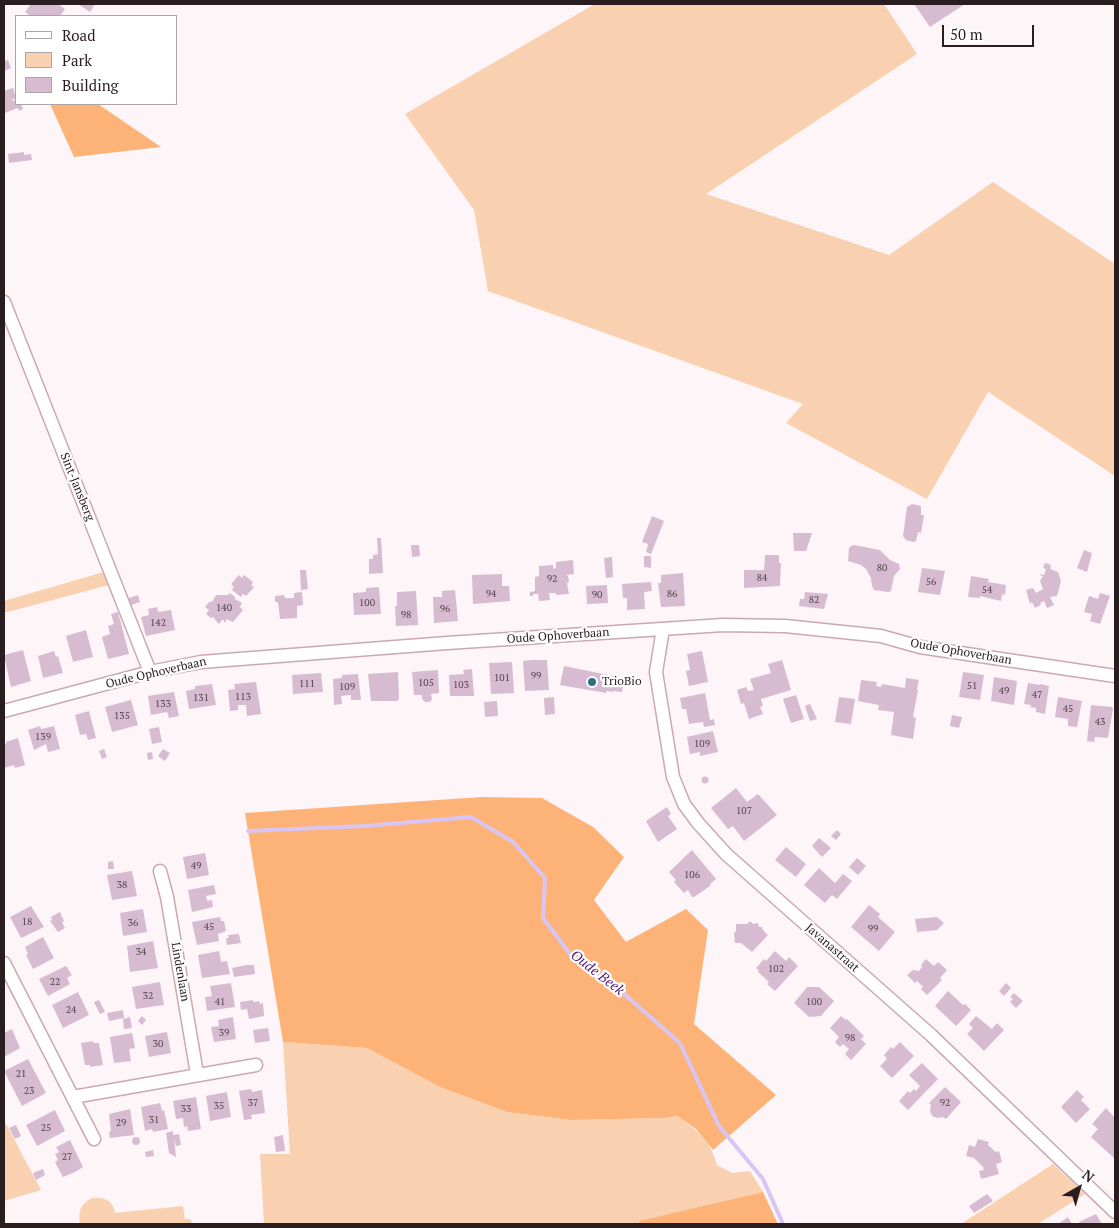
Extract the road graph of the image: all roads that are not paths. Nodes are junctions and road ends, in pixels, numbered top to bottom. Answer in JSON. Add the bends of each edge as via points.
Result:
{"nodes":[{"id":1,"x":4,"y":302,"type":"edge"},
{"id":2,"x":663,"y":629,"type":"junction"},
{"id":3,"x":150,"y":672,"type":"junction"},
{"id":4,"x":1115,"y":676,"type":"edge"},
{"id":5,"x":4,"y":710,"type":"edge"},
{"id":6,"x":160,"y":871,"type":"dead end"},
{"id":7,"x":4,"y":963,"type":"edge"},
{"id":8,"x":256,"y":1065,"type":"dead end"},
{"id":9,"x":197,"y":1074,"type":"junction"},
{"id":10,"x":72,"y":1097,"type":"junction"},
{"id":11,"x":94,"y":1139,"type":"dead end"},
{"id":12,"x":1115,"y":1212,"type":"edge"}],
"edges":[{"from":1,"to":3,"type":"street","name":"Sint-Jansberg"},
{"from":2,"to":3,"type":"street","name":"Oude Ophoverbaan","via":[[271,655],[201,662]]},
{"from":2,"to":4,"type":"street","name":"Oude Ophoverbaan","via":[[723,625],[785,626],[881,636],[920,647]]},
{"from":2,"to":12,"type":"street","name":"Javanastraat","via":[[656,672],[673,777],[684,804],[698,823],[726,854],[930,1035]]},
{"from":3,"to":5,"type":"street","name":"Oude Ophoverbaan"},
{"from":6,"to":9,"type":"street","name":"Lindenlaan"},
{"from":7,"to":10,"type":"street"},
{"from":8,"to":9,"type":"street"},
{"from":9,"to":10,"type":"street"},
{"from":10,"to":11,"type":"street"}]}
